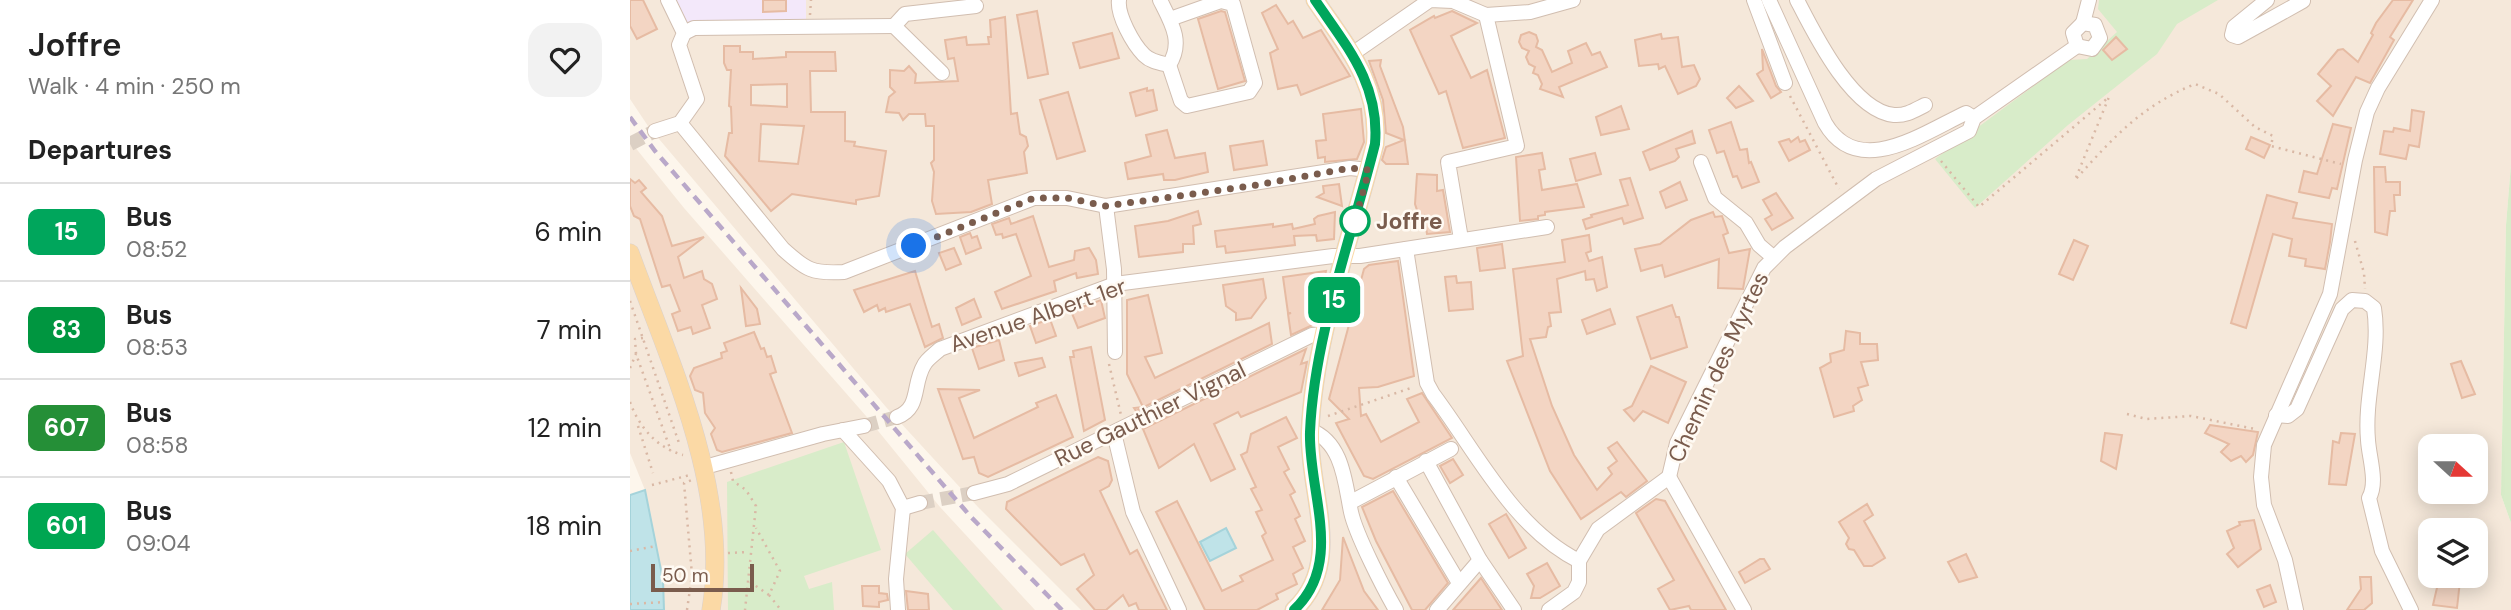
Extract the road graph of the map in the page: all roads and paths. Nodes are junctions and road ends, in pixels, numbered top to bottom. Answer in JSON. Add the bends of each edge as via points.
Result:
{"nodes":[{"id":1,"x":668,"y":0,"type":"edge"},
{"id":2,"x":1119,"y":0,"type":"edge"},
{"id":3,"x":1160,"y":0,"type":"edge"},
{"id":4,"x":1315,"y":0,"type":"edge"},
{"id":5,"x":1573,"y":0,"type":"edge"},
{"id":6,"x":1754,"y":0,"type":"edge"},
{"id":7,"x":1769,"y":0,"type":"edge"},
{"id":8,"x":1797,"y":0,"type":"edge"},
{"id":9,"x":2089,"y":0,"type":"edge"},
{"id":10,"x":2267,"y":0,"type":"edge"},
{"id":11,"x":2432,"y":0,"type":"edge"},
{"id":12,"x":2303,"y":1,"type":"edge"},
{"id":13,"x":976,"y":6,"type":"dead end"},
{"id":14,"x":1486,"y":15,"type":"junction"},
{"id":15,"x":1170,"y":19,"type":"junction"},
{"id":16,"x":2082,"y":23,"type":"junction"},
{"id":17,"x":894,"y":26,"type":"junction"},
{"id":18,"x":684,"y":33,"type":"junction"},
{"id":19,"x":2077,"y":46,"type":"junction"},
{"id":20,"x":1352,"y":54,"type":"junction"},
{"id":21,"x":1169,"y":65,"type":"junction"},
{"id":22,"x":942,"y":73,"type":"dead end"},
{"id":23,"x":1785,"y":83,"type":"joint"},
{"id":24,"x":1925,"y":105,"type":"dead end"},
{"id":25,"x":1974,"y":118,"type":"junction"},
{"id":26,"x":680,"y":123,"type":"junction"},
{"id":27,"x":655,"y":131,"type":"tunnel mouth"},
{"id":28,"x":1932,"y":150,"type":"junction"},
{"id":29,"x":1701,"y":162,"type":"dead end"},
{"id":30,"x":2353,"y":167,"type":"junction"},
{"id":31,"x":1369,"y":170,"type":"junction"},
{"id":32,"x":1846,"y":201,"type":"junction"},
{"id":33,"x":1106,"y":206,"type":"junction"},
{"id":34,"x":2344,"y":223,"type":"junction"},
{"id":35,"x":1547,"y":227,"type":"dead end"},
{"id":36,"x":1461,"y":239,"type":"junction"},
{"id":37,"x":1406,"y":248,"type":"junction"},
{"id":38,"x":630,"y":253,"type":"edge"},
{"id":39,"x":1346,"y":256,"type":"junction"},
{"id":40,"x":1773,"y":257,"type":"junction"},
{"id":41,"x":1115,"y":284,"type":"junction"},
{"id":42,"x":2365,"y":301,"type":"junction"},
{"id":43,"x":630,"y":302,"type":"edge"},
{"id":44,"x":1325,"y":334,"type":"junction"},
{"id":45,"x":630,"y":335,"type":"edge"},
{"id":46,"x":643,"y":338,"type":"junction"},
{"id":47,"x":635,"y":339,"type":"junction"},
{"id":48,"x":636,"y":354,"type":"junction"},
{"id":49,"x":1112,"y":356,"type":"joint"},
{"id":50,"x":630,"y":368,"type":"edge"},
{"id":51,"x":1427,"y":383,"type":"junction"},
{"id":52,"x":630,"y":402,"type":"edge"},
{"id":53,"x":2127,"y":414,"type":"dead end"},
{"id":54,"x":2276,"y":415,"type":"junction"},
{"id":55,"x":1328,"y":416,"type":"dead end"},
{"id":56,"x":897,"y":417,"type":"tunnel mouth"},
{"id":57,"x":637,"y":423,"type":"junction"},
{"id":58,"x":864,"y":426,"type":"tunnel mouth"},
{"id":59,"x":1121,"y":428,"type":"junction"},
{"id":60,"x":843,"y":430,"type":"junction"},
{"id":61,"x":1310,"y":430,"type":"junction"},
{"id":62,"x":2270,"y":431,"type":"junction"},
{"id":63,"x":1451,"y":449,"type":"dead end"},
{"id":64,"x":671,"y":450,"type":"junction"},
{"id":65,"x":1426,"y":461,"type":"junction"},
{"id":66,"x":730,"y":462,"type":"junction"},
{"id":67,"x":705,"y":467,"type":"junction"},
{"id":68,"x":653,"y":473,"type":"dead end"},
{"id":69,"x":1396,"y":477,"type":"junction"},
{"id":70,"x":1669,"y":477,"type":"junction"},
{"id":71,"x":652,"y":485,"type":"dead end"},
{"id":72,"x":974,"y":493,"type":"tunnel mouth"},
{"id":73,"x":1351,"y":502,"type":"junction"},
{"id":74,"x":920,"y":503,"type":"tunnel mouth"},
{"id":75,"x":903,"y":508,"type":"junction"},
{"id":76,"x":756,"y":527,"type":"junction"},
{"id":77,"x":656,"y":546,"type":"dead end"},
{"id":78,"x":630,"y":551,"type":"edge"},
{"id":79,"x":749,"y":552,"type":"junction"},
{"id":80,"x":722,"y":553,"type":"dead end"},
{"id":81,"x":1480,"y":560,"type":"junction"},
{"id":82,"x":1579,"y":561,"type":"junction"},
{"id":83,"x":750,"y":582,"type":"junction"},
{"id":84,"x":1459,"y":583,"type":"junction"},
{"id":85,"x":769,"y":595,"type":"junction"},
{"id":86,"x":665,"y":602,"type":"dead end"},
{"id":87,"x":630,"y":604,"type":"edge"},
{"id":88,"x":687,"y":610,"type":"edge"},
{"id":89,"x":711,"y":610,"type":"edge"},
{"id":90,"x":745,"y":610,"type":"edge"},
{"id":91,"x":781,"y":610,"type":"edge"},
{"id":92,"x":898,"y":610,"type":"edge"},
{"id":93,"x":1179,"y":610,"type":"edge"},
{"id":94,"x":1294,"y":610,"type":"edge"},
{"id":95,"x":1396,"y":610,"type":"edge"},
{"id":96,"x":1437,"y":610,"type":"edge"},
{"id":97,"x":1514,"y":610,"type":"edge"},
{"id":98,"x":1549,"y":610,"type":"edge"},
{"id":99,"x":1744,"y":610,"type":"edge"},
{"id":100,"x":2296,"y":610,"type":"edge"},
{"id":101,"x":2412,"y":610,"type":"edge"}],
"edges":[{"from":1,"to":18,"type":"street"},
{"from":2,"to":21,"type":"street","via":[[1118,9],[1143,54]]},
{"from":3,"to":15,"type":"street"},
{"from":4,"to":20,"type":"main road"},
{"from":5,"to":14,"type":"street","via":[[1531,12]]},
{"from":6,"to":23,"type":"street"},
{"from":7,"to":25,"type":"street","via":[[1830,133],[1852,149],[1875,152],[1966,113]]},
{"from":8,"to":24,"type":"street","via":[[1846,82],[1869,103],[1891,115],[1905,115]]},
{"from":9,"to":16,"type":"street"},
{"from":10,"to":12,"type":"street","via":[[2234,27],[2232,35],[2238,37]]},
{"from":11,"to":30,"type":"street","via":[[2378,88]]},
{"from":13,"to":17,"type":"street","via":[[905,14]]},
{"from":14,"to":20,"type":"street","via":[[1453,1],[1430,0]]},
{"from":14,"to":36,"type":"street","via":[[1517,146],[1448,162]]},
{"from":15,"to":21,"type":"street","via":[[1177,54]]},
{"from":15,"to":21,"type":"street","via":[[1221,1],[1233,4],[1255,83],[1248,92],[1187,106]]},
{"from":16,"to":19,"type":"street","via":[[2073,33]]},
{"from":16,"to":19,"type":"street","via":[[2095,26],[2100,38],[2092,49]]},
{"from":17,"to":18,"type":"street","via":[[694,28]]},
{"from":17,"to":22,"type":"street"},
{"from":18,"to":26,"type":"street","via":[[680,45],[697,99]]},
{"from":19,"to":25,"type":"street","name":"Chemin des Myrtes"},
{"from":20,"to":31,"type":"main road","via":[[1376,108]]},
{"from":23,"to":32,"type":"path"},
{"from":25,"to":28,"type":"street","name":"Chemin des Myrtes","via":[[1969,131]]},
{"from":26,"to":27,"type":"street"},
{"from":26,"to":33,"type":"street","via":[[783,249],[819,274],[844,272],[1034,198],[1067,198]]},
{"from":28,"to":30,"type":"path","via":[[1979,207],[2109,97],[2075,180],[2151,105],[2195,84],[2219,94],[2255,127],[2273,136],[2271,146]]},
{"from":28,"to":32,"type":"street","name":"Chemin des Myrtes","via":[[1876,179]]},
{"from":29,"to":40,"type":"street","via":[[1716,198],[1746,223],[1759,245]]},
{"from":30,"to":34,"type":"street"},
{"from":31,"to":33,"type":"street","via":[[1350,168]]},
{"from":31,"to":39,"type":"main road"},
{"from":32,"to":40,"type":"street","name":"Chemin des Myrtes"},
{"from":33,"to":41,"type":"street"},
{"from":34,"to":42,"type":"path","via":[[2355,241],[2364,273]]},
{"from":34,"to":54,"type":"street","via":[[2330,294]]},
{"from":35,"to":36,"type":"street","name":"Avenue Albert 1er"},
{"from":36,"to":37,"type":"street","name":"Avenue Albert 1er"},
{"from":37,"to":39,"type":"street","name":"Avenue Albert 1er"},
{"from":37,"to":51,"type":"street"},
{"from":38,"to":67,"type":"main road"},
{"from":39,"to":41,"type":"street","name":"Avenue Albert 1er"},
{"from":39,"to":44,"type":"main road"},
{"from":40,"to":70,"type":"street","name":"Chemin des Myrtes","via":[[1752,288],[1677,443]]},
{"from":41,"to":49,"type":"street"},
{"from":41,"to":56,"type":"street","name":"Avenue Albert 1er","via":[[940,349],[924,363],[913,407]]},
{"from":42,"to":54,"type":"street","via":[[2352,300],[2342,309],[2297,409],[2288,416]]},
{"from":42,"to":101,"type":"street","via":[[2374,308],[2377,325],[2367,427],[2375,487],[2369,498],[2382,551]]},
{"from":43,"to":46,"type":"path"},
{"from":44,"to":59,"type":"street","name":"Rue Gauthier Vignal","via":[[1312,335]]},
{"from":44,"to":61,"type":"main road"},
{"from":45,"to":47,"type":"path"},
{"from":46,"to":47,"type":"path"},
{"from":46,"to":64,"type":"path","via":[[685,456]]},
{"from":47,"to":48,"type":"path"},
{"from":48,"to":50,"type":"path"},
{"from":48,"to":64,"type":"path"},
{"from":49,"to":59,"type":"path"},
{"from":51,"to":55,"type":"path"},
{"from":51,"to":82,"type":"street","via":[[1518,514]]},
{"from":52,"to":57,"type":"path"},
{"from":53,"to":62,"type":"path","via":[[2146,419],[2191,416]]},
{"from":54,"to":62,"type":"street"},
{"from":57,"to":64,"type":"path"},
{"from":57,"to":68,"type":"path"},
{"from":58,"to":60,"type":"street"},
{"from":59,"to":72,"type":"street","name":"Rue Gauthier Vignal","via":[[1008,484]]},
{"from":59,"to":93,"type":"street","via":[[1133,512]]},
{"from":60,"to":66,"type":"street"},
{"from":60,"to":75,"type":"street","via":[[889,481]]},
{"from":61,"to":73,"type":"street","via":[[1327,438],[1334,448]]},
{"from":61,"to":94,"type":"main road","via":[[1322,555],[1312,590]]},
{"from":62,"to":100,"type":"street","via":[[2260,477],[2264,505],[2285,560]]},
{"from":63,"to":65,"type":"street"},
{"from":65,"to":69,"type":"street"},
{"from":65,"to":81,"type":"street"},
{"from":66,"to":67,"type":"street"},
{"from":66,"to":76,"type":"path","via":[[733,481],[756,506]]},
{"from":67,"to":89,"type":"main road","via":[[712,545]]},
{"from":69,"to":73,"type":"street"},
{"from":69,"to":84,"type":"street"},
{"from":70,"to":82,"type":"street","name":"Chemin des Myrtes","via":[[1598,528]]},
{"from":70,"to":99,"type":"street"},
{"from":71,"to":88,"type":"path","via":[[693,474],[692,481],[684,483],[692,575]]},
{"from":73,"to":95,"type":"street","via":[[1351,512]]},
{"from":74,"to":75,"type":"street"},
{"from":75,"to":92,"type":"street","via":[[896,579]]},
{"from":76,"to":79,"type":"path"},
{"from":76,"to":85,"type":"path","via":[[780,571]]},
{"from":77,"to":78,"type":"path"},
{"from":79,"to":80,"type":"path"},
{"from":79,"to":83,"type":"path"},
{"from":81,"to":84,"type":"street"},
{"from":81,"to":97,"type":"street"},
{"from":82,"to":98,"type":"street","name":"Chemin des Myrtes","via":[[1574,592]]},
{"from":83,"to":85,"type":"path"},
{"from":83,"to":90,"type":"path"},
{"from":84,"to":96,"type":"street"},
{"from":85,"to":91,"type":"path"},
{"from":86,"to":87,"type":"path"}]}
